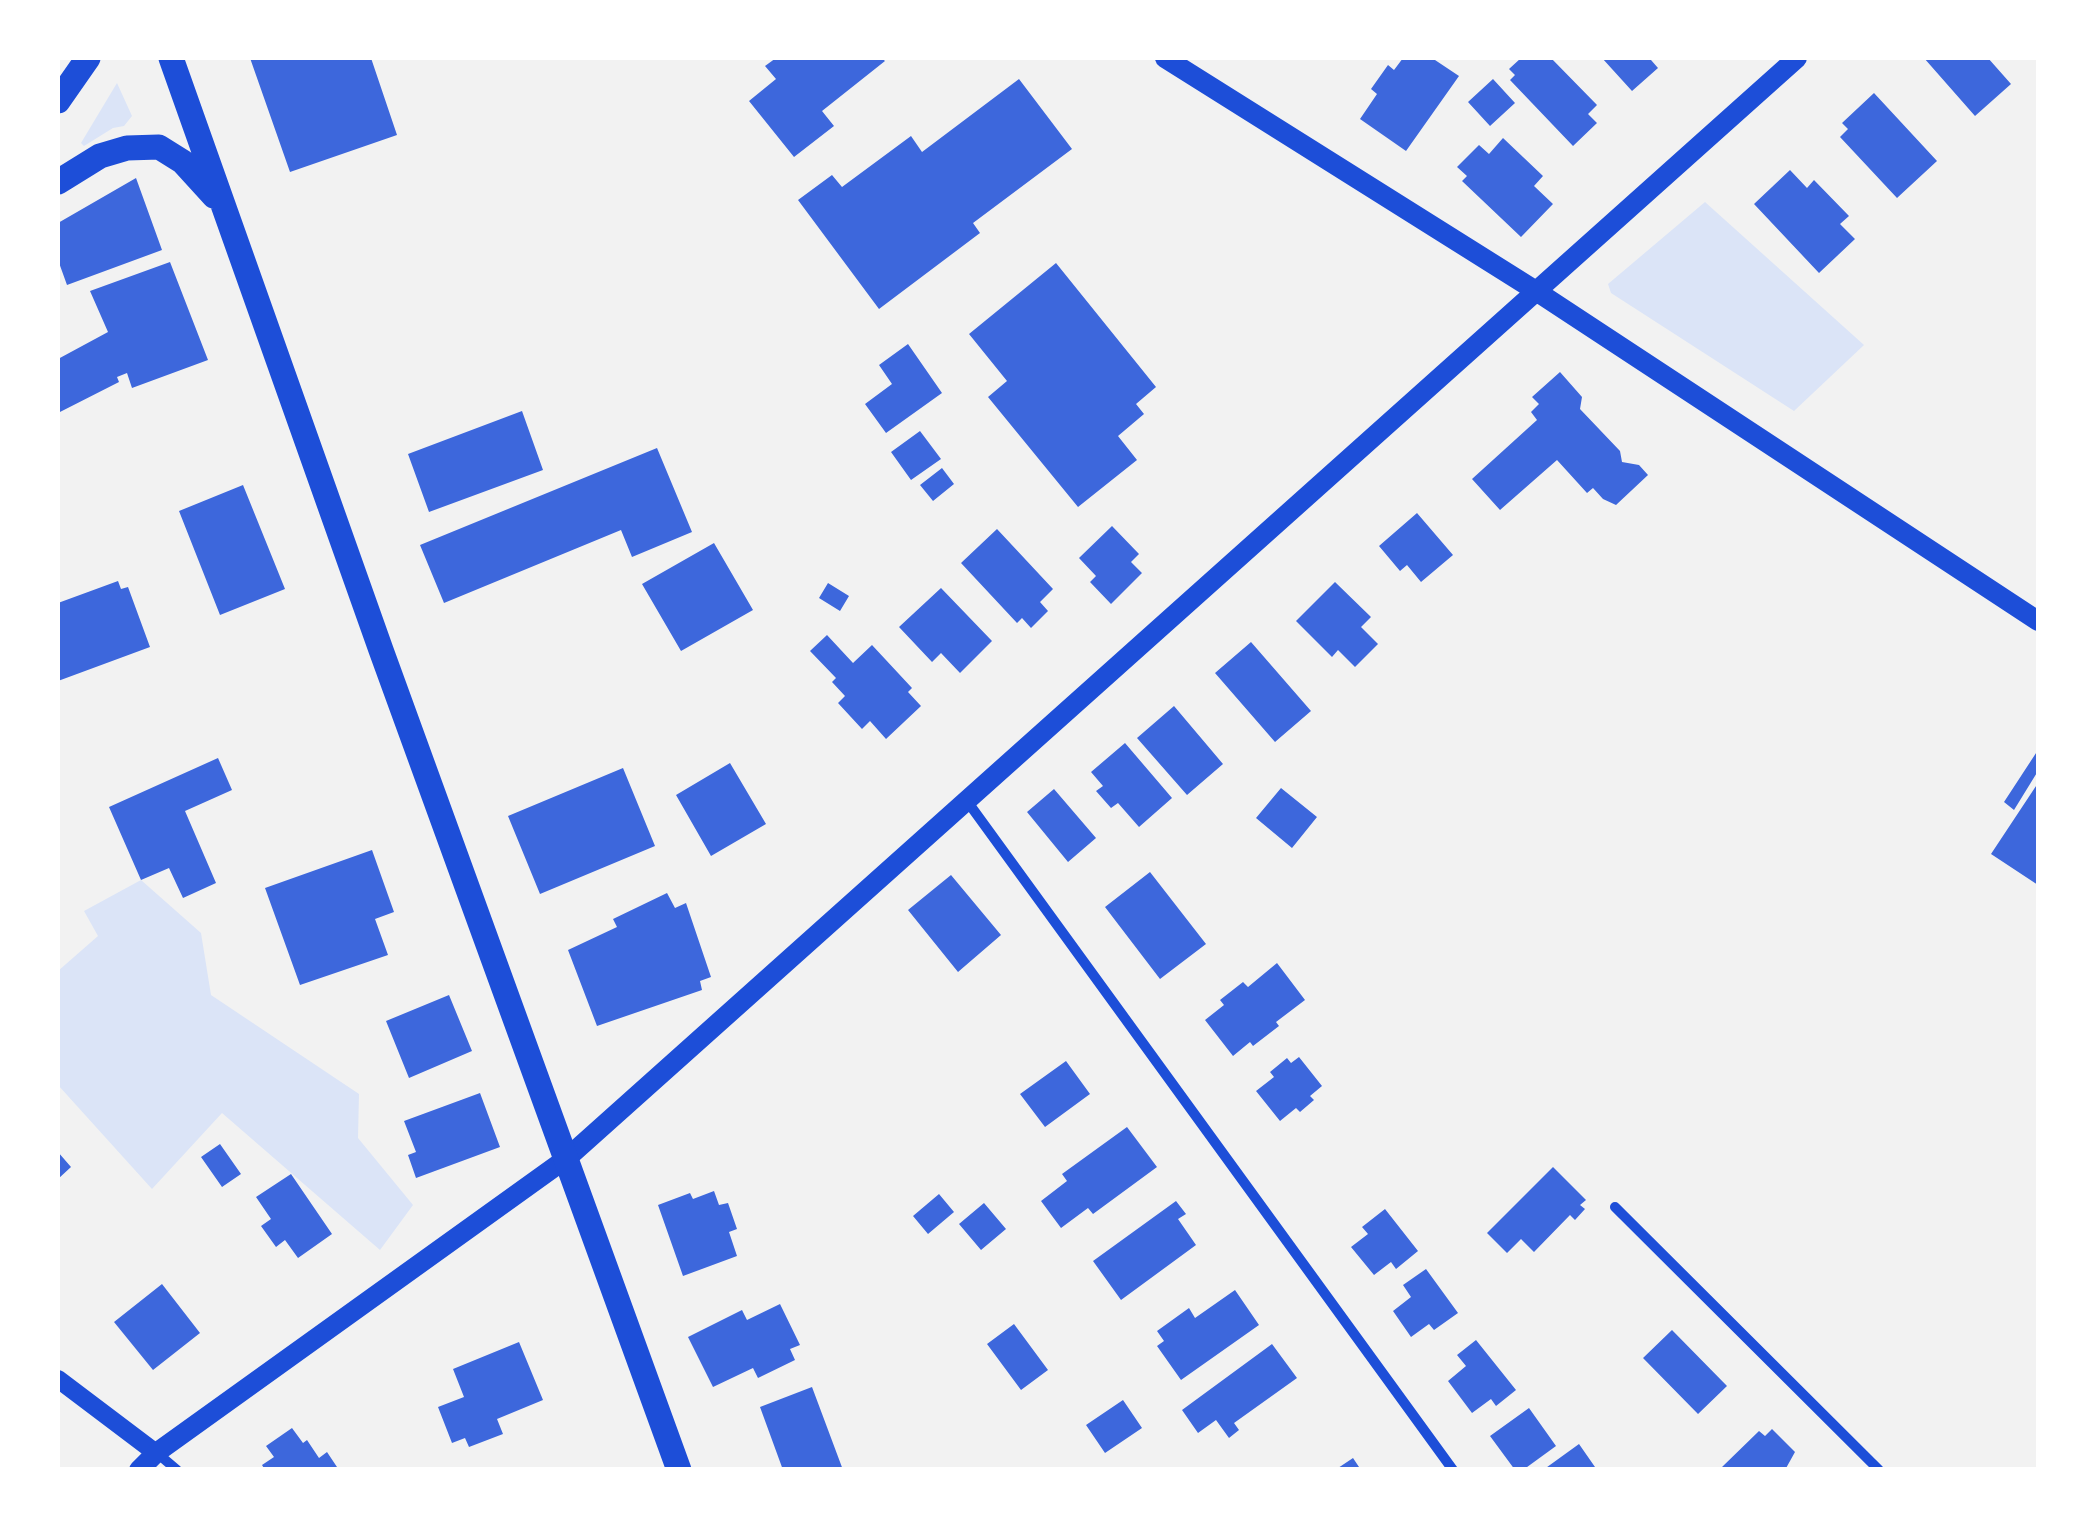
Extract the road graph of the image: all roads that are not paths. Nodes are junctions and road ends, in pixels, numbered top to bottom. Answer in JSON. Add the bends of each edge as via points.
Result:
{"nodes":[{"id":1,"x":88,"y":58,"type":"edge"},
{"id":2,"x":171,"y":58,"type":"edge"},
{"id":3,"x":1165,"y":58,"type":"edge"},
{"id":4,"x":1796,"y":58,"type":"edge"},
{"id":5,"x":58,"y":101,"type":"edge"},
{"id":6,"x":58,"y":182,"type":"edge"},
{"id":7,"x":224,"y":206,"type":"junction"},
{"id":8,"x":1536,"y":291,"type":"junction"},
{"id":9,"x":2038,"y":621,"type":"edge"},
{"id":10,"x":967,"y":801,"type":"junction"},
{"id":11,"x":566,"y":1158,"type":"junction"},
{"id":12,"x":1616,"y":1208,"type":"dead end"},
{"id":13,"x":58,"y":1379,"type":"edge"},
{"id":14,"x":156,"y":1453,"type":"junction"},
{"id":15,"x":140,"y":1470,"type":"edge"},
{"id":16,"x":177,"y":1470,"type":"edge"},
{"id":17,"x":679,"y":1470,"type":"edge"},
{"id":18,"x":1453,"y":1470,"type":"edge"},
{"id":19,"x":1879,"y":1470,"type":"edge"}],
"edges":[{"from":1,"to":5,"type":"main road"},
{"from":2,"to":7,"type":"main road"},
{"from":3,"to":8,"type":"main road"},
{"from":4,"to":8,"type":"main road"},
{"from":6,"to":7,"type":"main road","via":[[100,156],[159,147],[183,162]]},
{"from":7,"to":11,"type":"main road"},
{"from":8,"to":9,"type":"main road"},
{"from":8,"to":10,"type":"main road"},
{"from":10,"to":11,"type":"main road"},
{"from":10,"to":18,"type":"street"},
{"from":11,"to":14,"type":"main road"},
{"from":11,"to":17,"type":"main road"},
{"from":12,"to":19,"type":"street"},
{"from":13,"to":14,"type":"street"},
{"from":14,"to":15,"type":"main road"},
{"from":14,"to":16,"type":"street"}]}
